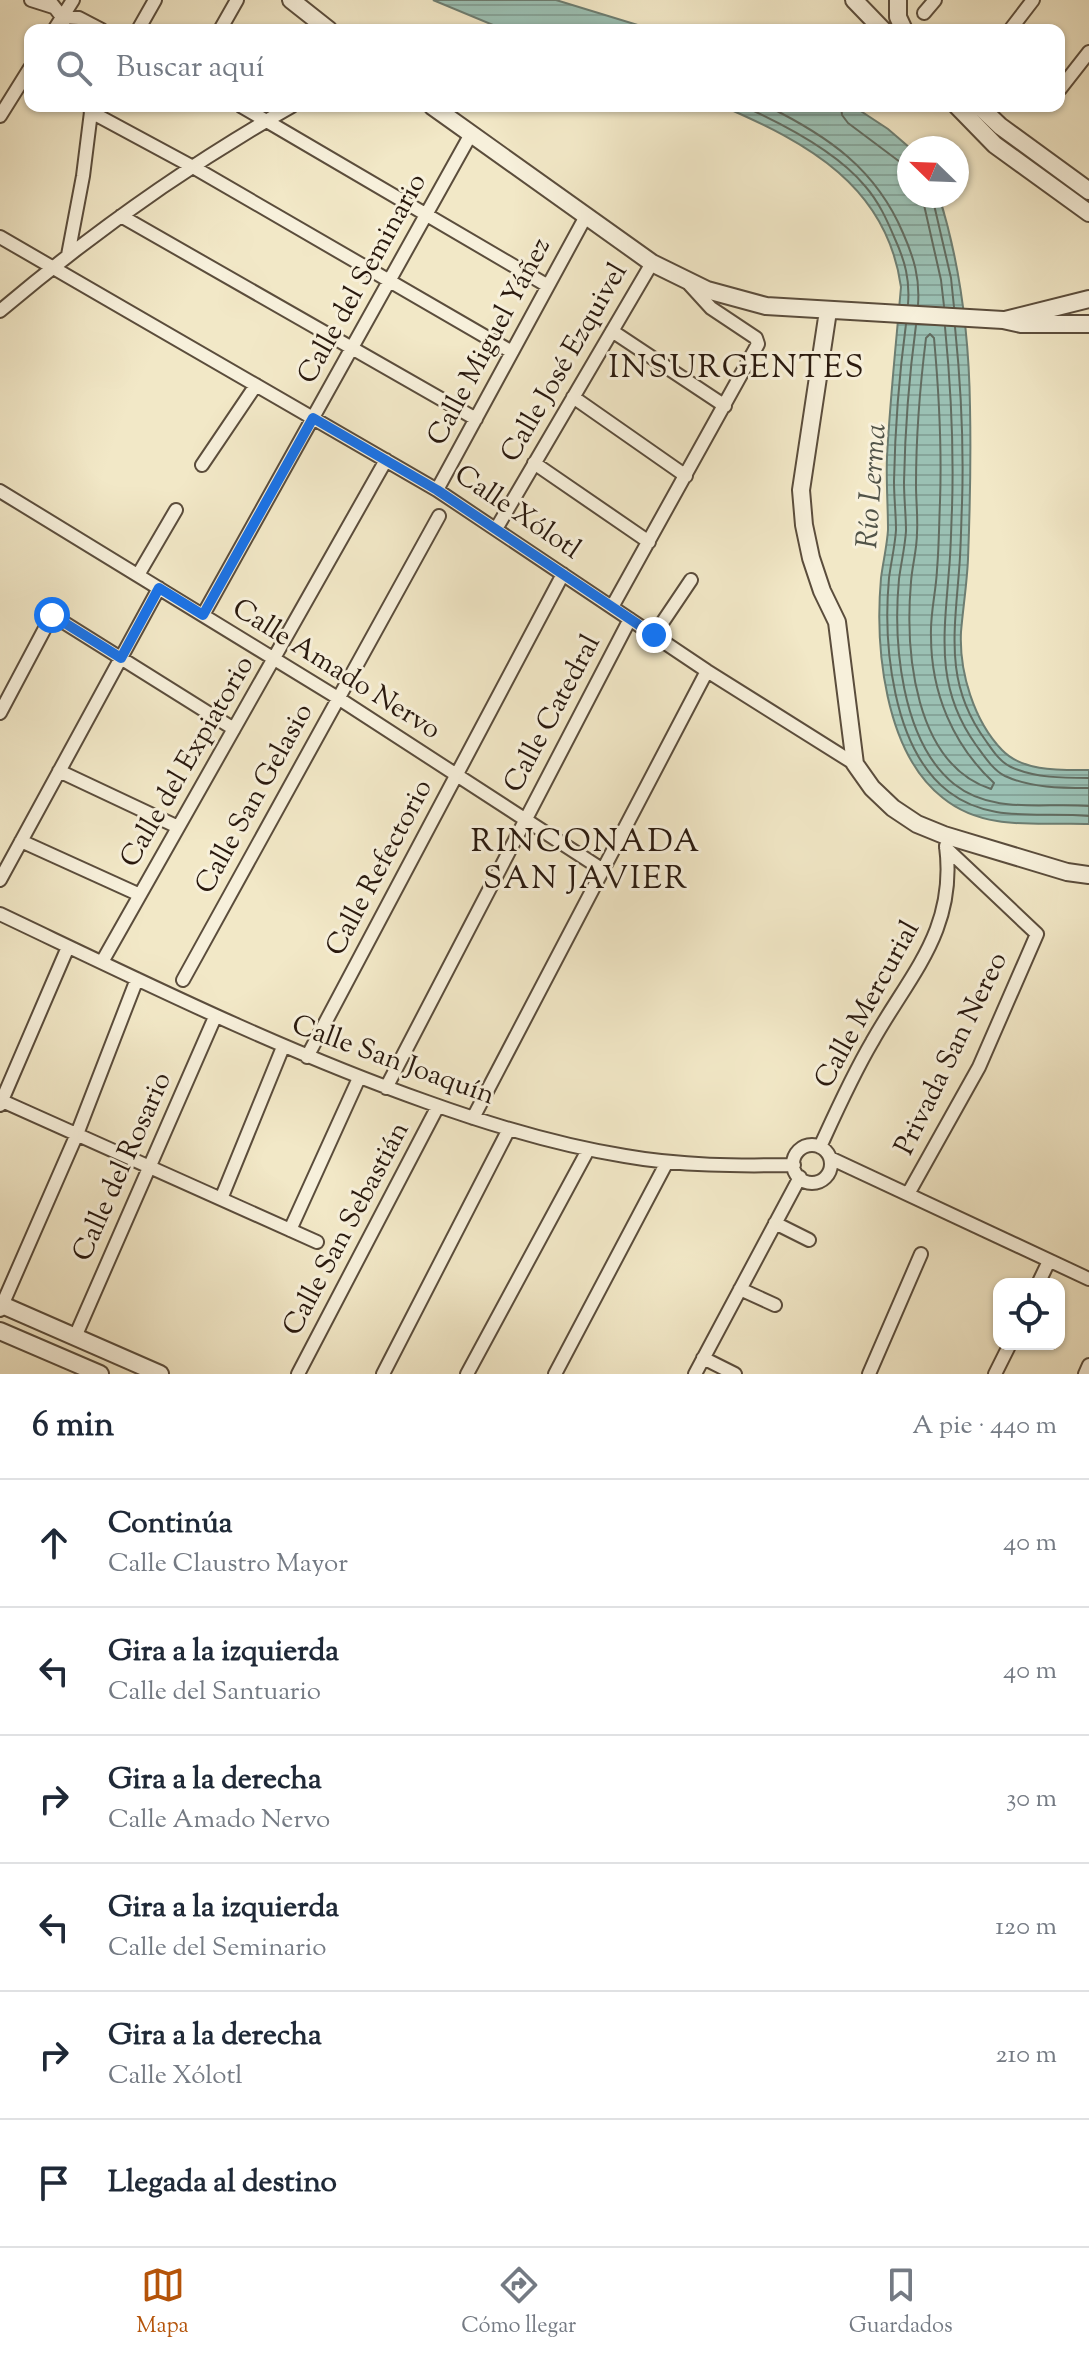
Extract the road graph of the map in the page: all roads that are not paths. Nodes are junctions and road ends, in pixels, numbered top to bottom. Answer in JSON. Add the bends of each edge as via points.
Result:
{"nodes":[{"id":1,"x":31,"y":0,"type":"edge"},
{"id":2,"x":73,"y":0,"type":"edge"},
{"id":3,"x":155,"y":0,"type":"edge"},
{"id":4,"x":237,"y":0,"type":"edge"},
{"id":5,"x":291,"y":0,"type":"edge"},
{"id":6,"x":854,"y":0,"type":"edge"},
{"id":7,"x":898,"y":0,"type":"edge"},
{"id":8,"x":935,"y":0,"type":"edge"},
{"id":9,"x":1033,"y":0,"type":"edge"},
{"id":10,"x":51,"y":3,"type":"edge"},
{"id":11,"x":924,"y":13,"type":"dead end"},
{"id":12,"x":63,"y":23,"type":"edge"},
{"id":13,"x":90,"y":24,"type":"edge"},
{"id":14,"x":141,"y":24,"type":"edge"},
{"id":15,"x":223,"y":24,"type":"edge"},
{"id":16,"x":321,"y":24,"type":"edge"},
{"id":17,"x":877,"y":24,"type":"edge"},
{"id":18,"x":901,"y":24,"type":"edge"},
{"id":19,"x":1015,"y":24,"type":"edge"},
{"id":20,"x":1089,"y":52,"type":"edge"},
{"id":21,"x":24,"y":78,"type":"edge"},
{"id":22,"x":1065,"y":83,"type":"edge"},
{"id":23,"x":90,"y":112,"type":"edge"},
{"id":24,"x":95,"y":112,"type":"edge"},
{"id":25,"x":251,"y":112,"type":"edge"},
{"id":26,"x":282,"y":112,"type":"edge"},
{"id":27,"x":440,"y":112,"type":"edge"},
{"id":28,"x":963,"y":112,"type":"edge"},
{"id":29,"x":980,"y":112,"type":"edge"},
{"id":30,"x":985,"y":112,"type":"edge"},
{"id":31,"x":0,"y":116,"type":"edge"},
{"id":32,"x":267,"y":121,"type":"junction"},
{"id":33,"x":982,"y":131,"type":"junction"},
{"id":34,"x":471,"y":134,"type":"junction"},
{"id":35,"x":193,"y":167,"type":"junction"},
{"id":36,"x":1089,"y":191,"type":"edge"},
{"id":37,"x":1089,"y":213,"type":"edge"},
{"id":38,"x":426,"y":215,"type":"junction"},
{"id":39,"x":121,"y":216,"type":"junction"},
{"id":40,"x":586,"y":216,"type":"junction"},
{"id":41,"x":0,"y":237,"type":"edge"},
{"id":42,"x":68,"y":255,"type":"junction"},
{"id":43,"x":652,"y":263,"type":"junction"},
{"id":44,"x":51,"y":267,"type":"junction"},
{"id":45,"x":389,"y":281,"type":"junction"},
{"id":46,"x":687,"y":281,"type":"junction"},
{"id":47,"x":548,"y":286,"type":"junction"},
{"id":48,"x":1089,"y":299,"type":"edge"},
{"id":49,"x":0,"y":311,"type":"edge"},
{"id":50,"x":828,"y":311,"type":"junction"},
{"id":51,"x":1003,"y":320,"type":"junction"},
{"id":52,"x":1089,"y":324,"type":"edge"},
{"id":53,"x":612,"y":331,"type":"junction"},
{"id":54,"x":352,"y":348,"type":"junction"},
{"id":55,"x":512,"y":352,"type":"junction"},
{"id":56,"x":256,"y":385,"type":"junction"},
{"id":57,"x":573,"y":397,"type":"junction"},
{"id":58,"x":725,"y":406,"type":"junction"},
{"id":59,"x":313,"y":418,"type":"junction"},
{"id":60,"x":476,"y":419,"type":"junction"},
{"id":61,"x":386,"y":460,"type":"junction"},
{"id":62,"x":534,"y":463,"type":"junction"},
{"id":63,"x":202,"y":465,"type":"dead end"},
{"id":64,"x":686,"y":476,"type":"junction"},
{"id":65,"x":437,"y":490,"type":"junction"},
{"id":66,"x":0,"y":491,"type":"edge"},
{"id":67,"x":176,"y":510,"type":"dead end"},
{"id":68,"x":439,"y":516,"type":"dead end"},
{"id":69,"x":496,"y":529,"type":"junction"},
{"id":70,"x":649,"y":542,"type":"junction"},
{"id":71,"x":563,"y":574,"type":"junction"},
{"id":72,"x":138,"y":575,"type":"junction"},
{"id":73,"x":691,"y":580,"type":"dead end"},
{"id":74,"x":159,"y":588,"type":"junction"},
{"id":75,"x":612,"y":607,"type":"junction"},
{"id":76,"x":203,"y":615,"type":"junction"},
{"id":77,"x":630,"y":619,"type":"junction"},
{"id":78,"x":654,"y":635,"type":"junction"},
{"id":79,"x":121,"y":658,"type":"junction"},
{"id":80,"x":274,"y":659,"type":"junction"},
{"id":81,"x":707,"y":671,"type":"junction"},
{"id":82,"x":338,"y":698,"type":"junction"},
{"id":83,"x":0,"y":713,"type":"edge"},
{"id":84,"x":234,"y":729,"type":"junction"},
{"id":85,"x":855,"y":764,"type":"junction"},
{"id":86,"x":59,"y":771,"type":"junction"},
{"id":87,"x":456,"y":775,"type":"junction"},
{"id":88,"x":525,"y":819,"type":"junction"},
{"id":89,"x":178,"y":827,"type":"junction"},
{"id":90,"x":21,"y":841,"type":"junction"},
{"id":91,"x":945,"y":842,"type":"junction"},
{"id":92,"x":603,"y":870,"type":"junction"},
{"id":93,"x":1089,"y":875,"type":"edge"},
{"id":94,"x":0,"y":880,"type":"edge"},
{"id":95,"x":140,"y":895,"type":"junction"},
{"id":96,"x":0,"y":914,"type":"edge"},
{"id":97,"x":68,"y":947,"type":"junction"},
{"id":98,"x":102,"y":962,"type":"junction"},
{"id":99,"x":137,"y":979,"type":"junction"},
{"id":100,"x":183,"y":980,"type":"dead end"},
{"id":101,"x":215,"y":1017,"type":"junction"},
{"id":102,"x":283,"y":1047,"type":"junction"},
{"id":103,"x":307,"y":1057,"type":"junction"},
{"id":104,"x":359,"y":1078,"type":"junction"},
{"id":105,"x":386,"y":1088,"type":"junction"},
{"id":106,"x":1,"y":1102,"type":"edge"},
{"id":107,"x":438,"y":1106,"type":"junction"},
{"id":108,"x":473,"y":1118,"type":"junction"},
{"id":109,"x":509,"y":1129,"type":"junction"},
{"id":110,"x":77,"y":1134,"type":"junction"},
{"id":111,"x":820,"y":1147,"type":"junction"},
{"id":112,"x":588,"y":1150,"type":"junction"},
{"id":113,"x":830,"y":1158,"type":"junction"},
{"id":114,"x":667,"y":1162,"type":"junction"},
{"id":115,"x":150,"y":1167,"type":"junction"},
{"id":116,"x":797,"y":1171,"type":"junction"},
{"id":117,"x":908,"y":1194,"type":"junction"},
{"id":118,"x":221,"y":1199,"type":"junction"},
{"id":119,"x":775,"y":1223,"type":"junction"},
{"id":120,"x":290,"y":1230,"type":"junction"},
{"id":121,"x":809,"y":1240,"type":"dead end"},
{"id":122,"x":317,"y":1242,"type":"dead end"},
{"id":123,"x":921,"y":1254,"type":"dead end"},
{"id":124,"x":1049,"y":1261,"type":"junction"},
{"id":125,"x":1041,"y":1278,"type":"edge"},
{"id":126,"x":1089,"y":1279,"type":"edge"},
{"id":127,"x":740,"y":1289,"type":"junction"},
{"id":128,"x":775,"y":1305,"type":"dead end"},
{"id":129,"x":1,"y":1306,"type":"edge"},
{"id":130,"x":0,"y":1331,"type":"edge"},
{"id":131,"x":75,"y":1337,"type":"junction"},
{"id":132,"x":1007,"y":1350,"type":"edge"},
{"id":133,"x":703,"y":1358,"type":"junction"},
{"id":134,"x":1089,"y":1365,"type":"edge"},
{"id":135,"x":100,"y":1374,"type":"edge"},
{"id":136,"x":160,"y":1374,"type":"edge"},
{"id":137,"x":298,"y":1374,"type":"edge"},
{"id":138,"x":383,"y":1374,"type":"edge"},
{"id":139,"x":467,"y":1374,"type":"edge"},
{"id":140,"x":555,"y":1374,"type":"edge"},
{"id":141,"x":695,"y":1374,"type":"edge"},
{"id":142,"x":735,"y":1374,"type":"edge"},
{"id":143,"x":869,"y":1374,"type":"edge"},
{"id":144,"x":995,"y":1374,"type":"edge"},
{"id":145,"x":1085,"y":1374,"type":"edge"}],
"edges":[{"from":1,"to":10,"type":"street"},
{"from":2,"to":12,"type":"street"},
{"from":3,"to":14,"type":"street"},
{"from":4,"to":15,"type":"street"},
{"from":5,"to":16,"type":"street"},
{"from":6,"to":17,"type":"street"},
{"from":7,"to":18,"type":"street"},
{"from":8,"to":11,"type":"street"},
{"from":9,"to":19,"type":"street"},
{"from":10,"to":12,"type":"street"},
{"from":12,"to":13,"type":"street","via":[[79,18]]},
{"from":20,"to":22,"type":"street"},
{"from":21,"to":31,"type":"street"},
{"from":23,"to":42,"type":"street"},
{"from":24,"to":35,"type":"street"},
{"from":25,"to":32,"type":"street"},
{"from":26,"to":32,"type":"street"},
{"from":27,"to":34,"type":"street"},
{"from":28,"to":33,"type":"street"},
{"from":29,"to":33,"type":"street"},
{"from":30,"to":36,"type":"street"},
{"from":32,"to":35,"type":"street"},
{"from":32,"to":38,"type":"street"},
{"from":33,"to":37,"type":"street"},
{"from":34,"to":38,"type":"street","name":"Calle del Seminario"},
{"from":34,"to":40,"type":"street"},
{"from":35,"to":39,"type":"street"},
{"from":35,"to":45,"type":"street"},
{"from":38,"to":45,"type":"street","name":"Calle del Seminario"},
{"from":38,"to":47,"type":"street"},
{"from":39,"to":42,"type":"street"},
{"from":39,"to":54,"type":"street"},
{"from":40,"to":43,"type":"street"},
{"from":40,"to":47,"type":"street","name":"Calle Miguel Yáñez"},
{"from":41,"to":44,"type":"street","name":"Calle Xólotl"},
{"from":42,"to":44,"type":"street"},
{"from":43,"to":46,"type":"street"},
{"from":43,"to":53,"type":"street","name":"Calle José Ezquivel"},
{"from":44,"to":49,"type":"street"},
{"from":44,"to":56,"type":"street","name":"Calle Xólotl"},
{"from":45,"to":54,"type":"street","name":"Calle del Seminario"},
{"from":45,"to":55,"type":"street"},
{"from":46,"to":50,"type":"street","via":[[766,306]]},
{"from":46,"to":58,"type":"street","via":[[711,308],[758,344]]},
{"from":47,"to":55,"type":"street","name":"Calle Miguel Yáñez"},
{"from":48,"to":51,"type":"street"},
{"from":50,"to":51,"type":"street"},
{"from":50,"to":85,"type":"street","via":[[801,490],[811,558],[837,622]]},
{"from":51,"to":52,"type":"street"},
{"from":53,"to":57,"type":"street","name":"Calle José Ezquivel"},
{"from":53,"to":58,"type":"street"},
{"from":54,"to":59,"type":"street","name":"Calle del Seminario"},
{"from":54,"to":60,"type":"street"},
{"from":55,"to":60,"type":"street","name":"Calle Miguel Yáñez"},
{"from":56,"to":59,"type":"street","name":"Calle Xólotl"},
{"from":56,"to":63,"type":"street"},
{"from":57,"to":62,"type":"street","name":"Calle José Ezquivel"},
{"from":57,"to":64,"type":"street"},
{"from":58,"to":64,"type":"street"},
{"from":59,"to":61,"type":"street","name":"Calle Xólotl"},
{"from":59,"to":76,"type":"street","name":"Calle del Seminario"},
{"from":60,"to":65,"type":"street","name":"Calle Miguel Yáñez"},
{"from":61,"to":65,"type":"street","name":"Calle Xólotl"},
{"from":61,"to":80,"type":"street","name":"Calle del Expiatorio"},
{"from":62,"to":69,"type":"street","name":"Calle José Ezquivel"},
{"from":62,"to":70,"type":"street"},
{"from":64,"to":70,"type":"street"},
{"from":65,"to":69,"type":"street","name":"Calle Xólotl"},
{"from":66,"to":72,"type":"street","name":"Calle Amado Nervo"},
{"from":67,"to":72,"type":"street"},
{"from":68,"to":82,"type":"street","name":"Calle San Gelasio"},
{"from":69,"to":71,"type":"street","name":"Calle Xólotl"},
{"from":70,"to":75,"type":"street"},
{"from":71,"to":75,"type":"street","name":"Calle Xólotl"},
{"from":71,"to":87,"type":"street","name":"Calle Refectorio"},
{"from":72,"to":74,"type":"street","name":"Calle Amado Nervo"},
{"from":73,"to":78,"type":"street"},
{"from":74,"to":76,"type":"street","name":"Calle Amado Nervo"},
{"from":74,"to":79,"type":"street"},
{"from":75,"to":77,"type":"street","name":"Calle Xólotl"},
{"from":76,"to":80,"type":"street","name":"Calle Amado Nervo"},
{"from":77,"to":78,"type":"street","name":"Calle Xólotl"},
{"from":77,"to":88,"type":"street","name":"Calle Catedral"},
{"from":78,"to":81,"type":"street","name":"Calle Xólotl"},
{"from":79,"to":83,"type":"street","via":[[52,615]]},
{"from":79,"to":84,"type":"street"},
{"from":79,"to":86,"type":"street"},
{"from":80,"to":82,"type":"street","name":"Calle Amado Nervo"},
{"from":80,"to":84,"type":"street","name":"Calle del Expiatorio"},
{"from":81,"to":85,"type":"street","name":"Calle Xólotl"},
{"from":81,"to":92,"type":"street"},
{"from":82,"to":87,"type":"street","name":"Calle Amado Nervo"},
{"from":82,"to":100,"type":"street","name":"Calle San Gelasio"},
{"from":84,"to":89,"type":"street","name":"Calle del Expiatorio"},
{"from":85,"to":91,"type":"street","name":"Calle Xólotl","via":[[893,808]]},
{"from":86,"to":89,"type":"street"},
{"from":86,"to":90,"type":"street"},
{"from":87,"to":88,"type":"street","name":"Calle Amado Nervo"},
{"from":87,"to":103,"type":"street","name":"Calle Refectorio"},
{"from":88,"to":92,"type":"street","name":"Calle Amado Nervo"},
{"from":88,"to":105,"type":"street","name":"Calle Catedral"},
{"from":89,"to":95,"type":"street","name":"Calle del Expiatorio"},
{"from":90,"to":94,"type":"street"},
{"from":90,"to":95,"type":"street"},
{"from":91,"to":93,"type":"street","name":"Calle Xólotl"},
{"from":91,"to":111,"type":"street","name":"Calle Mercurial","via":[[948,889],[938,930],[870,1045]]},
{"from":91,"to":117,"type":"street","name":"Privada San Nereo","via":[[1037,934],[979,1067]]},
{"from":92,"to":108,"type":"street"},
{"from":95,"to":98,"type":"street","name":"Calle del Expiatorio"},
{"from":96,"to":97,"type":"street","name":"Calle San Joaquín"},
{"from":97,"to":98,"type":"street","name":"Calle San Joaquín"},
{"from":97,"to":106,"type":"street"},
{"from":98,"to":99,"type":"street","name":"Calle San Joaquín"},
{"from":99,"to":101,"type":"street","name":"Calle San Joaquín"},
{"from":99,"to":110,"type":"street"},
{"from":101,"to":102,"type":"street","name":"Calle San Joaquín"},
{"from":101,"to":115,"type":"street","name":"Calle del Rosario"},
{"from":102,"to":103,"type":"street","name":"Calle San Joaquín"},
{"from":102,"to":118,"type":"street"},
{"from":103,"to":104,"type":"street","name":"Calle San Joaquín"},
{"from":104,"to":105,"type":"street","name":"Calle San Joaquín"},
{"from":104,"to":120,"type":"street"},
{"from":105,"to":107,"type":"street","name":"Calle San Joaquín"},
{"from":106,"to":110,"type":"street"},
{"from":107,"to":108,"type":"street","name":"Calle San Joaquín"},
{"from":107,"to":137,"type":"street","name":"Calle San Sebastián"},
{"from":108,"to":109,"type":"street","name":"Calle San Joaquín"},
{"from":109,"to":112,"type":"street","name":"Calle San Joaquín"},
{"from":109,"to":138,"type":"street"},
{"from":110,"to":115,"type":"street"},
{"from":110,"to":129,"type":"street"},
{"from":111,"to":113,"type":"street"},
{"from":111,"to":116,"type":"street","via":[[804,1148],[795,1157]]},
{"from":112,"to":114,"type":"street","name":"Calle San Joaquín"},
{"from":112,"to":139,"type":"street"},
{"from":113,"to":116,"type":"street","via":[[830,1171],[821,1181],[808,1183]]},
{"from":113,"to":117,"type":"street"},
{"from":114,"to":116,"type":"street","name":"Calle San Joaquín"},
{"from":114,"to":140,"type":"street"},
{"from":115,"to":118,"type":"street"},
{"from":115,"to":131,"type":"street","name":"Calle del Rosario"},
{"from":116,"to":119,"type":"street"},
{"from":117,"to":124,"type":"street"},
{"from":118,"to":120,"type":"street"},
{"from":119,"to":121,"type":"street"},
{"from":119,"to":127,"type":"street"},
{"from":120,"to":122,"type":"street"},
{"from":123,"to":143,"type":"street"},
{"from":124,"to":125,"type":"street"},
{"from":124,"to":126,"type":"street"},
{"from":127,"to":128,"type":"street"},
{"from":127,"to":133,"type":"street"},
{"from":129,"to":131,"type":"street"},
{"from":130,"to":135,"type":"street"},
{"from":131,"to":136,"type":"street"},
{"from":132,"to":144,"type":"street"},
{"from":133,"to":141,"type":"street"},
{"from":133,"to":142,"type":"street"},
{"from":134,"to":145,"type":"street"}]}
